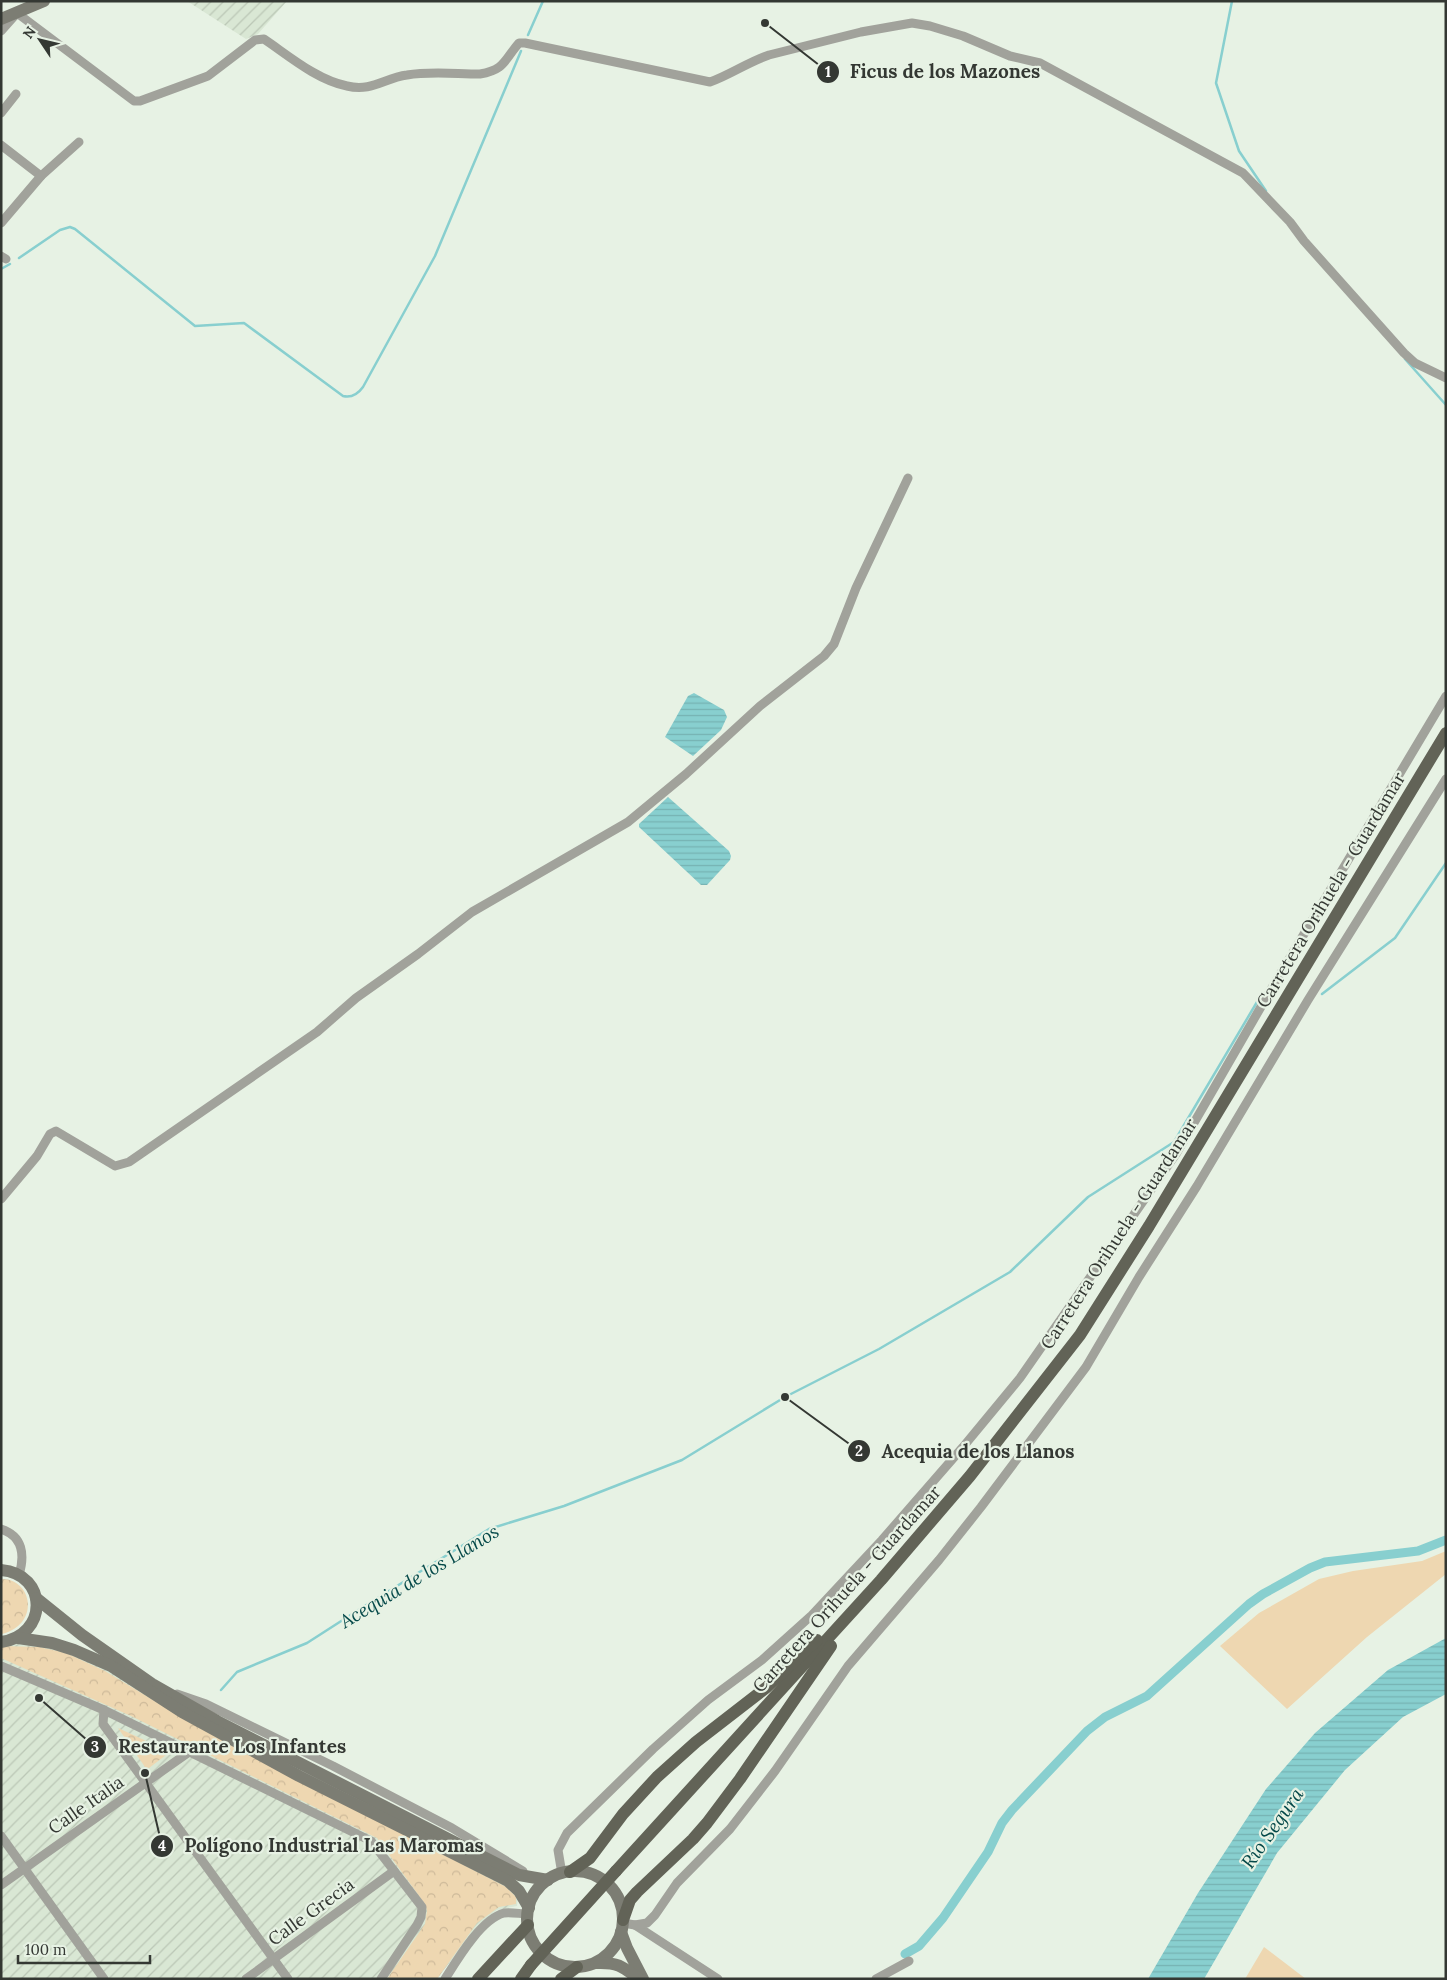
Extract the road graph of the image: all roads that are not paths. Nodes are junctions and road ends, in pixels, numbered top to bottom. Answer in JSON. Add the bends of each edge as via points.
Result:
{"nodes":[{"id":1,"x":44,"y":1,"type":"edge"},
{"id":2,"x":17,"y":13,"type":"junction"},
{"id":3,"x":1,"y":20,"type":"edge"},
{"id":4,"x":1,"y":31,"type":"edge"},
{"id":5,"x":16,"y":94,"type":"dead end"},
{"id":6,"x":1,"y":113,"type":"edge"},
{"id":7,"x":79,"y":142,"type":"dead end"},
{"id":8,"x":1,"y":145,"type":"edge"},
{"id":9,"x":41,"y":176,"type":"junction"},
{"id":10,"x":1,"y":222,"type":"edge"},
{"id":11,"x":1446,"y":378,"type":"edge"},
{"id":12,"x":908,"y":478,"type":"dead end"},
{"id":13,"x":1446,"y":696,"type":"edge"},
{"id":14,"x":1446,"y":733,"type":"edge"},
{"id":15,"x":1446,"y":780,"type":"edge"},
{"id":16,"x":1,"y":1199,"type":"edge"},
{"id":17,"x":1,"y":1530,"type":"edge"},
{"id":18,"x":1,"y":1570,"type":"edge"},
{"id":19,"x":19,"y":1575,"type":"junction"},
{"id":20,"x":881,"y":1580,"type":"junction"},
{"id":21,"x":36,"y":1598,"type":"junction"},
{"id":22,"x":18,"y":1638,"type":"junction"},
{"id":23,"x":1,"y":1642,"type":"edge"},
{"id":24,"x":1,"y":1666,"type":"edge"},
{"id":25,"x":104,"y":1710,"type":"junction"},
{"id":26,"x":189,"y":1752,"type":"junction"},
{"id":27,"x":146,"y":1783,"type":"junction"},
{"id":28,"x":1,"y":1836,"type":"edge"},
{"id":29,"x":25,"y":1868,"type":"junction"},
{"id":30,"x":394,"y":1870,"type":"junction"},
{"id":31,"x":566,"y":1873,"type":"junction"},
{"id":32,"x":548,"y":1880,"type":"junction"},
{"id":33,"x":1,"y":1885,"type":"edge"},
{"id":34,"x":528,"y":1916,"type":"junction"},
{"id":35,"x":626,"y":1925,"type":"junction"},
{"id":36,"x":274,"y":1959,"type":"junction"},
{"id":37,"x":909,"y":1961,"type":"dead end"},
{"id":38,"x":596,"y":1963,"type":"junction"},
{"id":39,"x":577,"y":1967,"type":"junction"},
{"id":40,"x":104,"y":1979,"type":"edge"},
{"id":41,"x":246,"y":1979,"type":"edge"},
{"id":42,"x":288,"y":1979,"type":"edge"},
{"id":43,"x":381,"y":1979,"type":"edge"},
{"id":44,"x":445,"y":1979,"type":"edge"},
{"id":45,"x":478,"y":1979,"type":"edge"},
{"id":46,"x":521,"y":1979,"type":"edge"},
{"id":47,"x":561,"y":1979,"type":"edge"},
{"id":48,"x":639,"y":1979,"type":"edge"},
{"id":49,"x":643,"y":1979,"type":"edge"},
{"id":50,"x":718,"y":1979,"type":"edge"},
{"id":51,"x":876,"y":1979,"type":"edge"}],
"edges":[{"from":1,"to":2,"type":"main road"},
{"from":2,"to":3,"type":"main road"},
{"from":2,"to":4,"type":"street"},
{"from":2,"to":11,"type":"street","via":[[134,101],[208,76],[255,40],[264,39],[326,78],[347,86],[368,88],[408,75],[491,72],[500,68],[519,43],[710,82],[769,55],[901,24],[930,26],[1010,56],[1040,63],[1243,173],[1404,353],[1429,371]]},
{"from":5,"to":6,"type":"street"},
{"from":7,"to":9,"type":"street"},
{"from":8,"to":9,"type":"street"},
{"from":9,"to":10,"type":"street"},
{"from":12,"to":16,"type":"street","via":[[830,650],[760,706],[628,822],[472,912],[356,998],[317,1032],[128,1162],[114,1166],[56,1131],[50,1134],[37,1156]]},
{"from":13,"to":31,"type":"street","via":[[1176,1154],[1020,1378],[888,1533],[812,1615],[762,1660],[680,1724],[567,1833],[558,1850]]},
{"from":14,"to":20,"type":"main road","name":"Carretera Orihuela - Guardamar","via":[[1080,1335],[970,1476]]},
{"from":15,"to":35,"type":"street","via":[[1326,970],[1086,1367],[982,1507],[848,1666],[730,1829],[678,1883],[655,1916],[646,1923]]},
{"from":17,"to":19,"type":"street","via":[[10,1532],[20,1542],[22,1564]]},
{"from":18,"to":19,"type":"main road"},
{"from":19,"to":21,"type":"main road","via":[[30,1585]]},
{"from":20,"to":31,"type":"main road","via":[[766,1687],[657,1777],[623,1814],[590,1858]]},
{"from":20,"to":35,"type":"main road","via":[[815,1668],[724,1801],[693,1838],[630,1900]]},
{"from":20,"to":46,"type":"main road","name":"Carretera Orihuela - Guardamar","bridge":true},
{"from":21,"to":22,"type":"main road","via":[[35,1616],[26,1632]]},
{"from":21,"to":32,"type":"main road","via":[[152,1684],[217,1721],[519,1875]]},
{"from":22,"to":23,"type":"main road"},
{"from":22,"to":34,"type":"main road","via":[[52,1643],[110,1666],[182,1712],[299,1776],[508,1881],[519,1891]]},
{"from":24,"to":25,"type":"street"},
{"from":25,"to":26,"type":"street"},
{"from":25,"to":27,"type":"street","via":[[103,1724]]},
{"from":26,"to":27,"type":"street","name":"Calle Italia"},
{"from":26,"to":30,"type":"street","via":[[371,1841]]},
{"from":27,"to":29,"type":"street","name":"Calle Italia"},
{"from":27,"to":36,"type":"street"},
{"from":28,"to":29,"type":"street"},
{"from":29,"to":33,"type":"street","name":"Calle Italia"},
{"from":29,"to":40,"type":"street"},
{"from":30,"to":36,"type":"street","name":"Calle Grecia"},
{"from":30,"to":43,"type":"street","via":[[422,1907],[421,1917]]},
{"from":31,"to":32,"type":"main road"},
{"from":31,"to":35,"type":"main road","via":[[588,1874],[603,1880],[618,1898]]},
{"from":32,"to":34,"type":"main road","via":[[533,1897]]},
{"from":34,"to":39,"type":"main road","via":[[531,1936],[544,1956],[565,1966]]},
{"from":34,"to":44,"type":"street","via":[[505,1913],[492,1919],[464,1948]]},
{"from":34,"to":45,"type":"main road"},
{"from":35,"to":38,"type":"main road","via":[[616,1944]]},
{"from":35,"to":49,"type":"main road","via":[[627,1948]]},
{"from":35,"to":50,"type":"street"},
{"from":36,"to":41,"type":"street","name":"Calle Grecia"},
{"from":36,"to":42,"type":"street"},
{"from":37,"to":51,"type":"street"},
{"from":38,"to":39,"type":"main road"},
{"from":38,"to":48,"type":"main road","via":[[623,1966]]},
{"from":39,"to":47,"type":"main road"}]}
